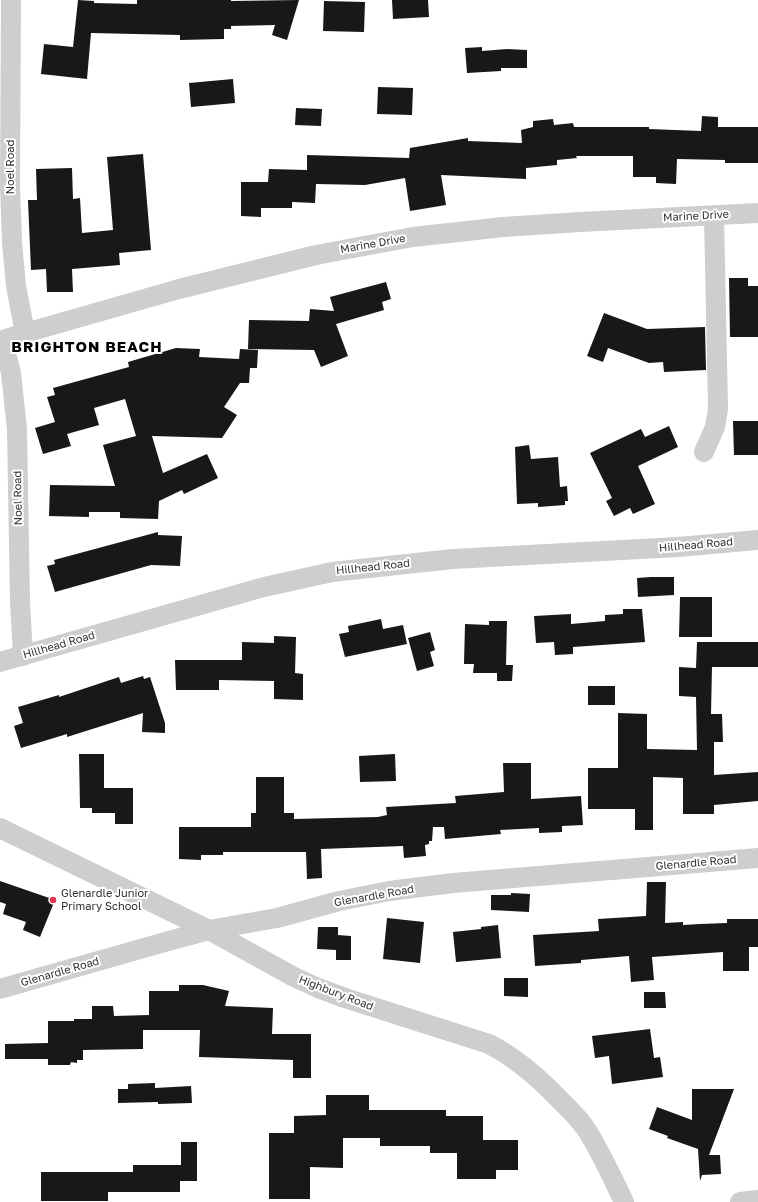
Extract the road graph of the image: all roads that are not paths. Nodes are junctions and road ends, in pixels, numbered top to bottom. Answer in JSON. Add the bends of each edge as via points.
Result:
{"nodes":[{"id":1,"x":11,"y":0,"type":"edge"},
{"id":2,"x":758,"y":213,"type":"edge"},
{"id":3,"x":714,"y":215,"type":"junction"},
{"id":4,"x":25,"y":333,"type":"junction"},
{"id":5,"x":1,"y":341,"type":"edge"},
{"id":6,"x":704,"y":452,"type":"dead end"},
{"id":7,"x":758,"y":540,"type":"edge"},
{"id":8,"x":23,"y":656,"type":"junction"},
{"id":9,"x":0,"y":662,"type":"edge"},
{"id":10,"x":0,"y":828,"type":"edge"},
{"id":11,"x":758,"y":858,"type":"edge"},
{"id":12,"x":210,"y":930,"type":"junction"},
{"id":13,"x":0,"y":989,"type":"edge"},
{"id":14,"x":758,"y":1200,"type":"edge"},
{"id":15,"x":624,"y":1202,"type":"edge"},
{"id":16,"x":740,"y":1202,"type":"edge"}],
"edges":[{"from":1,"to":4,"type":"street","name":"Noel Road","via":[[12,242],[16,286]]},
{"from":2,"to":3,"type":"street","name":"Marine Drive"},
{"from":3,"to":4,"type":"street","name":"Marine Drive","via":[[503,227],[413,237],[316,255],[178,289]]},
{"from":3,"to":6,"type":"street","via":[[718,409],[715,427]]},
{"from":4,"to":5,"type":"street","name":"Marine Drive"},
{"from":5,"to":8,"type":"street","name":"Noel Road","via":[[10,373],[16,429]]},
{"from":7,"to":8,"type":"street","name":"Hillhead Road","via":[[678,547],[453,559],[332,572],[264,587]]},
{"from":8,"to":9,"type":"street","name":"Hillhead Road"},
{"from":10,"to":12,"type":"street","name":"Highbury Road"},
{"from":11,"to":12,"type":"street","name":"Glenardle Road","via":[[461,882],[404,889],[339,901],[277,918]]},
{"from":12,"to":13,"type":"street","name":"Glenardle Road"},
{"from":12,"to":15,"type":"street","name":"Highbury Road","via":[[318,988],[490,1044],[506,1052],[548,1087],[585,1127]]},
{"from":14,"to":16,"type":"street"}]}
